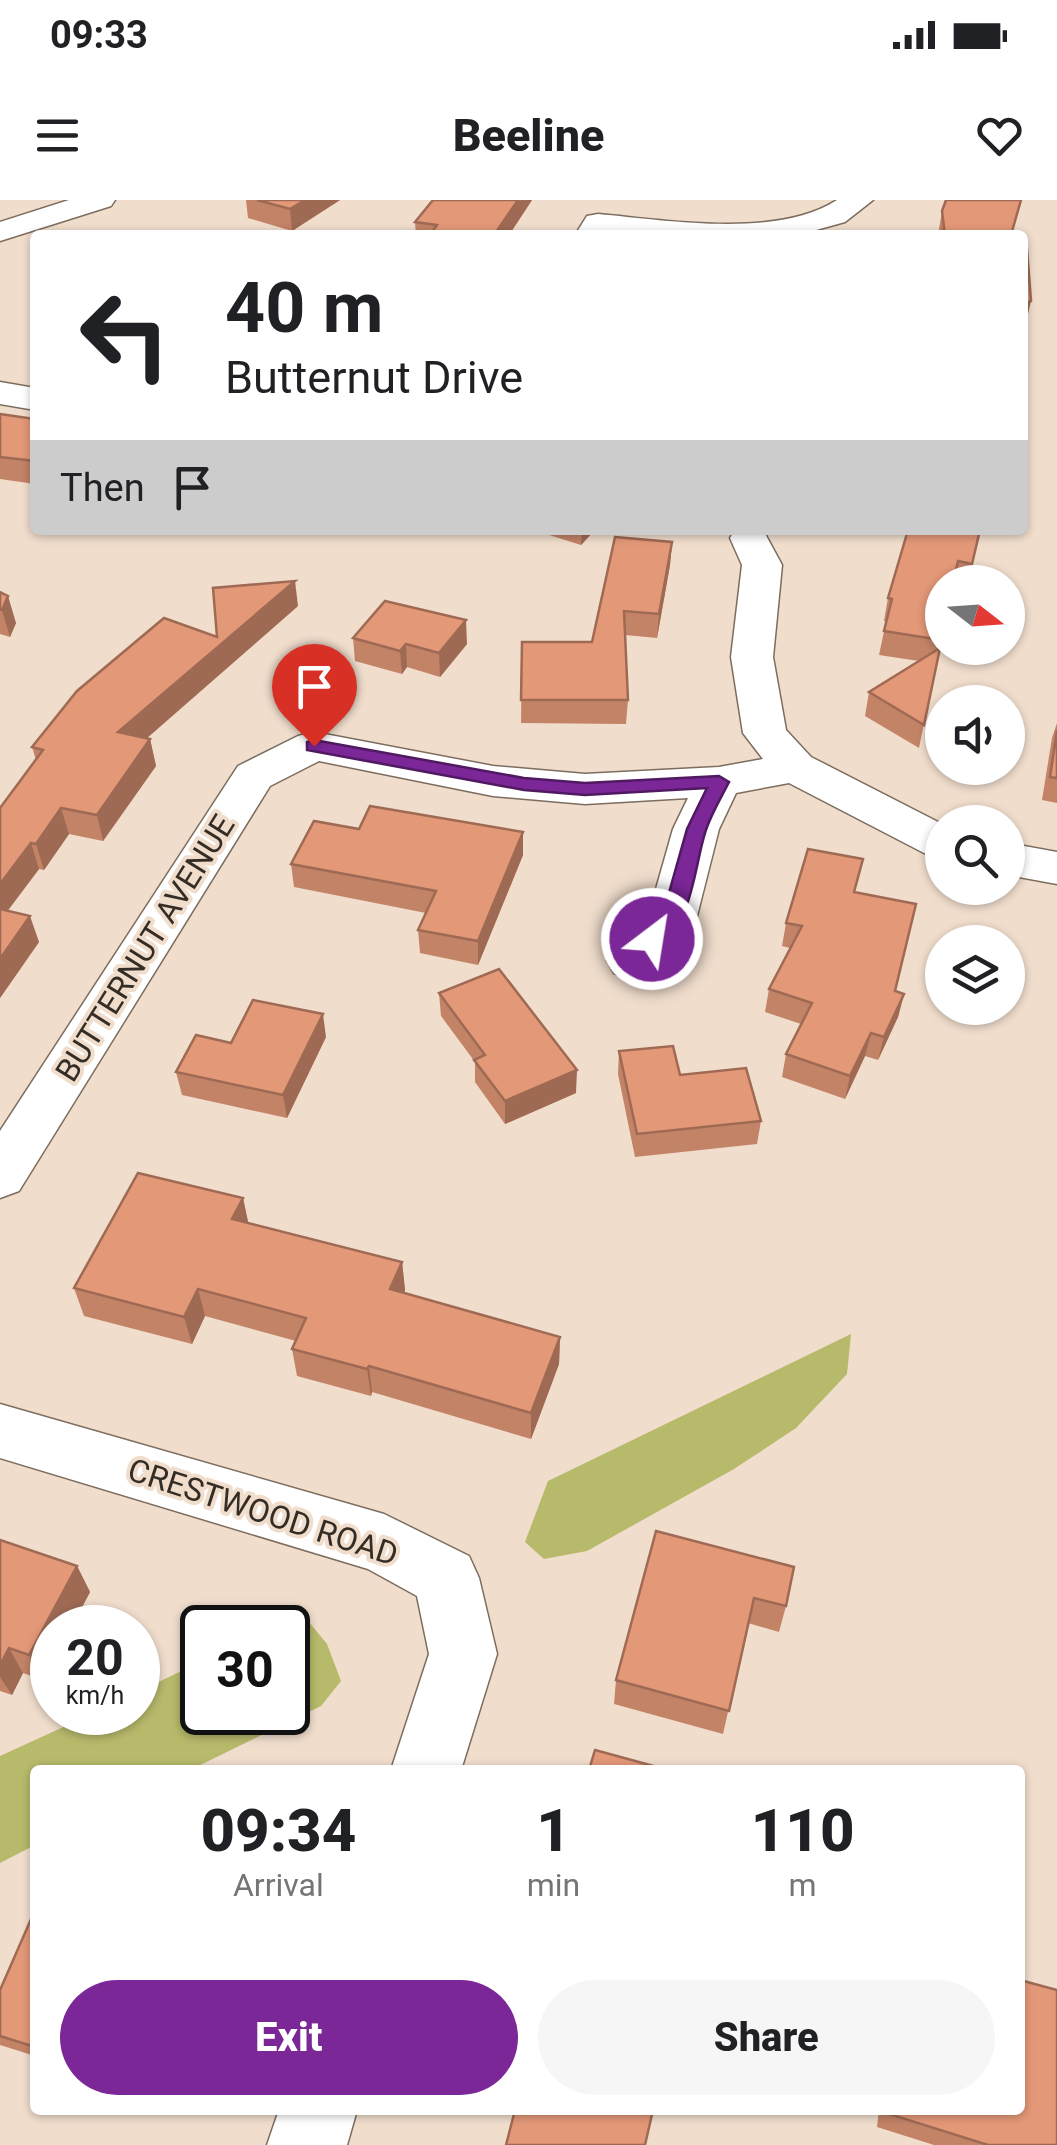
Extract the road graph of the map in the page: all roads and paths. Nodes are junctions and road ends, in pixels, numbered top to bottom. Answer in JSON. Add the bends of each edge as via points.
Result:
{"nodes":[{"id":1,"x":100,"y":200,"type":"edge"},
{"id":2,"x":858,"y":200,"type":"edge"},
{"id":3,"x":594,"y":230,"type":"edge"},
{"id":4,"x":678,"y":230,"type":"edge"},
{"id":5,"x":810,"y":230,"type":"edge"},
{"id":6,"x":0,"y":232,"type":"edge"},
{"id":7,"x":0,"y":394,"type":"edge"},
{"id":8,"x":30,"y":398,"type":"edge"},
{"id":9,"x":746,"y":535,"type":"edge"},
{"id":10,"x":795,"y":766,"type":"junction"},
{"id":11,"x":719,"y":782,"type":"junction"},
{"id":12,"x":925,"y":835,"type":"edge"},
{"id":13,"x":1025,"y":862,"type":"edge"},
{"id":14,"x":1057,"y":868,"type":"edge"},
{"id":15,"x":632,"y":962,"type":"dead end"},
{"id":16,"x":0,"y":1176,"type":"edge"},
{"id":17,"x":0,"y":1431,"type":"edge"},
{"id":18,"x":428,"y":1765,"type":"edge"},
{"id":19,"x":316,"y":2115,"type":"edge"},
{"id":20,"x":307,"y":2145,"type":"edge"}],
"edges":[{"from":1,"to":6,"type":"street"},
{"from":2,"to":5,"type":"street"},
{"from":3,"to":4,"type":"street","via":[[598,223]]},
{"from":7,"to":8,"type":"street"},
{"from":9,"to":10,"type":"street","via":[[762,565],[752,657],[766,733]]},
{"from":10,"to":11,"type":"street"},
{"from":10,"to":12,"type":"street"},
{"from":11,"to":15,"type":"street","via":[[696,829],[673,916]]},
{"from":11,"to":16,"type":"street","name":"BUTTERNUT AVENUE","via":[[585,789],[512,783],[314,746],[254,776]]},
{"from":13,"to":14,"type":"street"},
{"from":17,"to":18,"type":"street","name":"CRESTWOOD ROAD","via":[[384,1544],[446,1578],[463,1654]]},
{"from":19,"to":20,"type":"street"}]}
